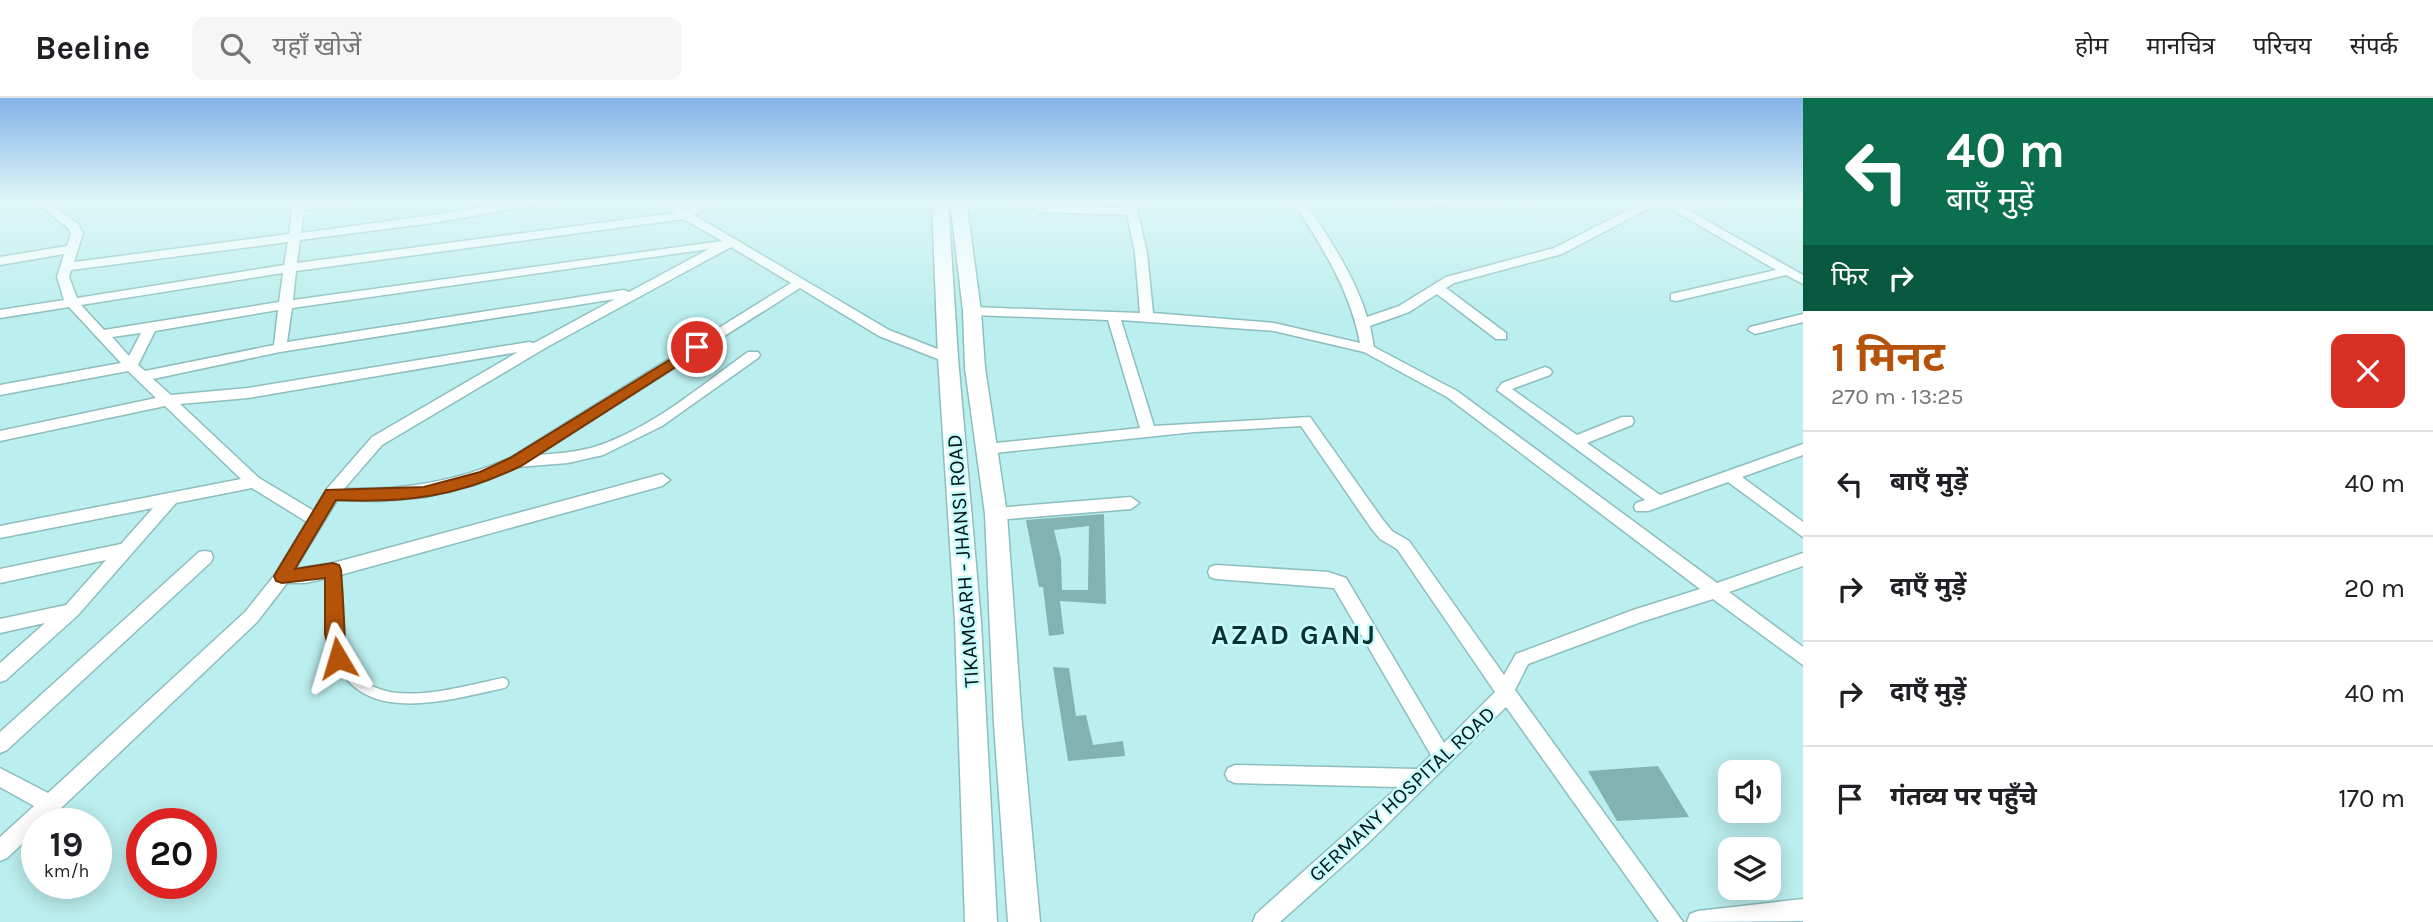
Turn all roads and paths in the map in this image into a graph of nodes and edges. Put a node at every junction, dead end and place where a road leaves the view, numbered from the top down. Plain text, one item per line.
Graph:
1 (75, 238) edge
2 (277, 238) edge
3 (295, 238) edge
4 (511, 238) edge
5 (725, 238) edge
6 (948, 238) edge
7 (956, 238) edge
8 (1138, 238) edge
9 (1323, 238) edge
10 (1581, 238) edge
11 (1728, 238) edge
12 (731, 242) junction
13 (71, 249) junction
14 (0, 261) edge
15 (65, 267) junction
16 (290, 268) junction
17 (955, 269) junction
18 (1788, 271) junction
19 (1803, 280) edge
20 (800, 282) junction
21 (1437, 288) junction
22 (638, 292) junction
23 (1676, 297) dead end
24 (72, 303) junction
25 (285, 306) junction
26 (972, 311) junction
27 (0, 314) edge
28 (1113, 315) junction
29 (1147, 317) junction
30 (1803, 318) edge
31 (1364, 323) junction
32 (150, 328) junction
33 (1755, 330) dead end
34 (104, 334) junction
35 (1501, 336) dead end
36 (542, 344) junction
37 (280, 348) junction
38 (1368, 349) junction
39 (753, 355) dead end
40 (948, 358) junction
41 (131, 366) junction
42 (1545, 372) dead end
43 (144, 376) junction
44 (0, 390) edge
45 (170, 400) junction
46 (1627, 421) dead end
47 (1149, 432) junction
48 (0, 436) edge
49 (1574, 442) junction
50 (986, 449) junction
51 (1803, 449) edge
52 (515, 462) junction
53 (1729, 475) junction
54 (662, 480) dead end
55 (254, 482) junction
56 (331, 494) junction
57 (171, 498) junction
58 (1131, 503) dead end
59 (1649, 504) joint
60 (996, 514) junction
61 (315, 519) junction
62 (0, 531) edge
63 (1803, 531) edge
64 (127, 550) junction
65 (205, 557) dead end
66 (1803, 559) edge
67 (333, 570) junction
68 (1216, 572) dead end
69 (0, 576) edge
70 (282, 576) junction
71 (1715, 590) junction
72 (72, 610) junction
73 (0, 626) edge
74 (1803, 657) edge
75 (0, 674) edge
76 (503, 683) dead end
77 (1506, 690) junction
78 (0, 744) edge
79 (1443, 757) junction
80 (1235, 774) dead end
81 (0, 778) edge
82 (1421, 778) junction
83 (50, 805) junction
84 (0, 851) edge
85 (1803, 910) edge
86 (981, 922) edge
87 (1024, 922) edge
88 (1264, 922) edge
89 (1672, 922) edge
90 (1698, 922) edge

1 - 13 street
2 - 15 street
3 - 16 street
4 - 16 street
5 - 12 street
6 - 17 street, TIKAMGARH - JHANSI ROAD
7 - 17 street
8 - 29 street
9 - 31 street
10 - 21 street
11 - 18 street
12 - 20 street
12 - 22 street
12 - 25 street
13 - 14 street
13 - 15 street
15 - 24 street
16 - 24 street
16 - 25 street
17 - 26 street
17 - 40 street, TIKAMGARH - JHANSI ROAD
18 - 19 street
18 - 23 street
20 - 40 street
20 - 52 street
21 - 31 street
21 - 35 street
22 - 36 street
22 - 37 street
24 - 27 street
24 - 34 street
25 - 32 street
25 - 37 street
26 - 28 street
26 - 50 street
28 - 29 street
28 - 47 street
29 - 38 street
30 - 33 street
31 - 38 street
32 - 34 street
32 - 41 street
34 - 41 street
36 - 45 street
36 - 56 street
37 - 43 street
38 - 71 street
39 - 52 street
40 - 86 street, TIKAMGARH - JHANSI ROAD
41 - 43 street
41 - 44 street
42 - 49 street
43 - 45 street
45 - 48 street
45 - 55 street
46 - 49 street
47 - 50 street
47 - 77 street
49 - 59 street
50 - 60 street
51 - 53 street
52 - 56 street
53 - 59 street
53 - 63 street
54 - 67 street
55 - 57 street
55 - 61 street
56 - 61 street
57 - 62 street
57 - 64 street
58 - 60 street
60 - 87 street
61 - 70 street
64 - 69 street
64 - 72 street
65 - 78 street
66 - 71 street, GERMANY HOSPITAL ROAD
67 - 70 street
67 - 76 lane
68 - 79 street
70 - 83 street
71 - 74 street
71 - 77 street, GERMANY HOSPITAL ROAD
72 - 73 street
72 - 75 street
77 - 79 street, GERMANY HOSPITAL ROAD
77 - 89 street
79 - 82 street, GERMANY HOSPITAL ROAD
80 - 82 street
81 - 83 street
82 - 88 street, GERMANY HOSPITAL ROAD
83 - 84 street
85 - 90 street

